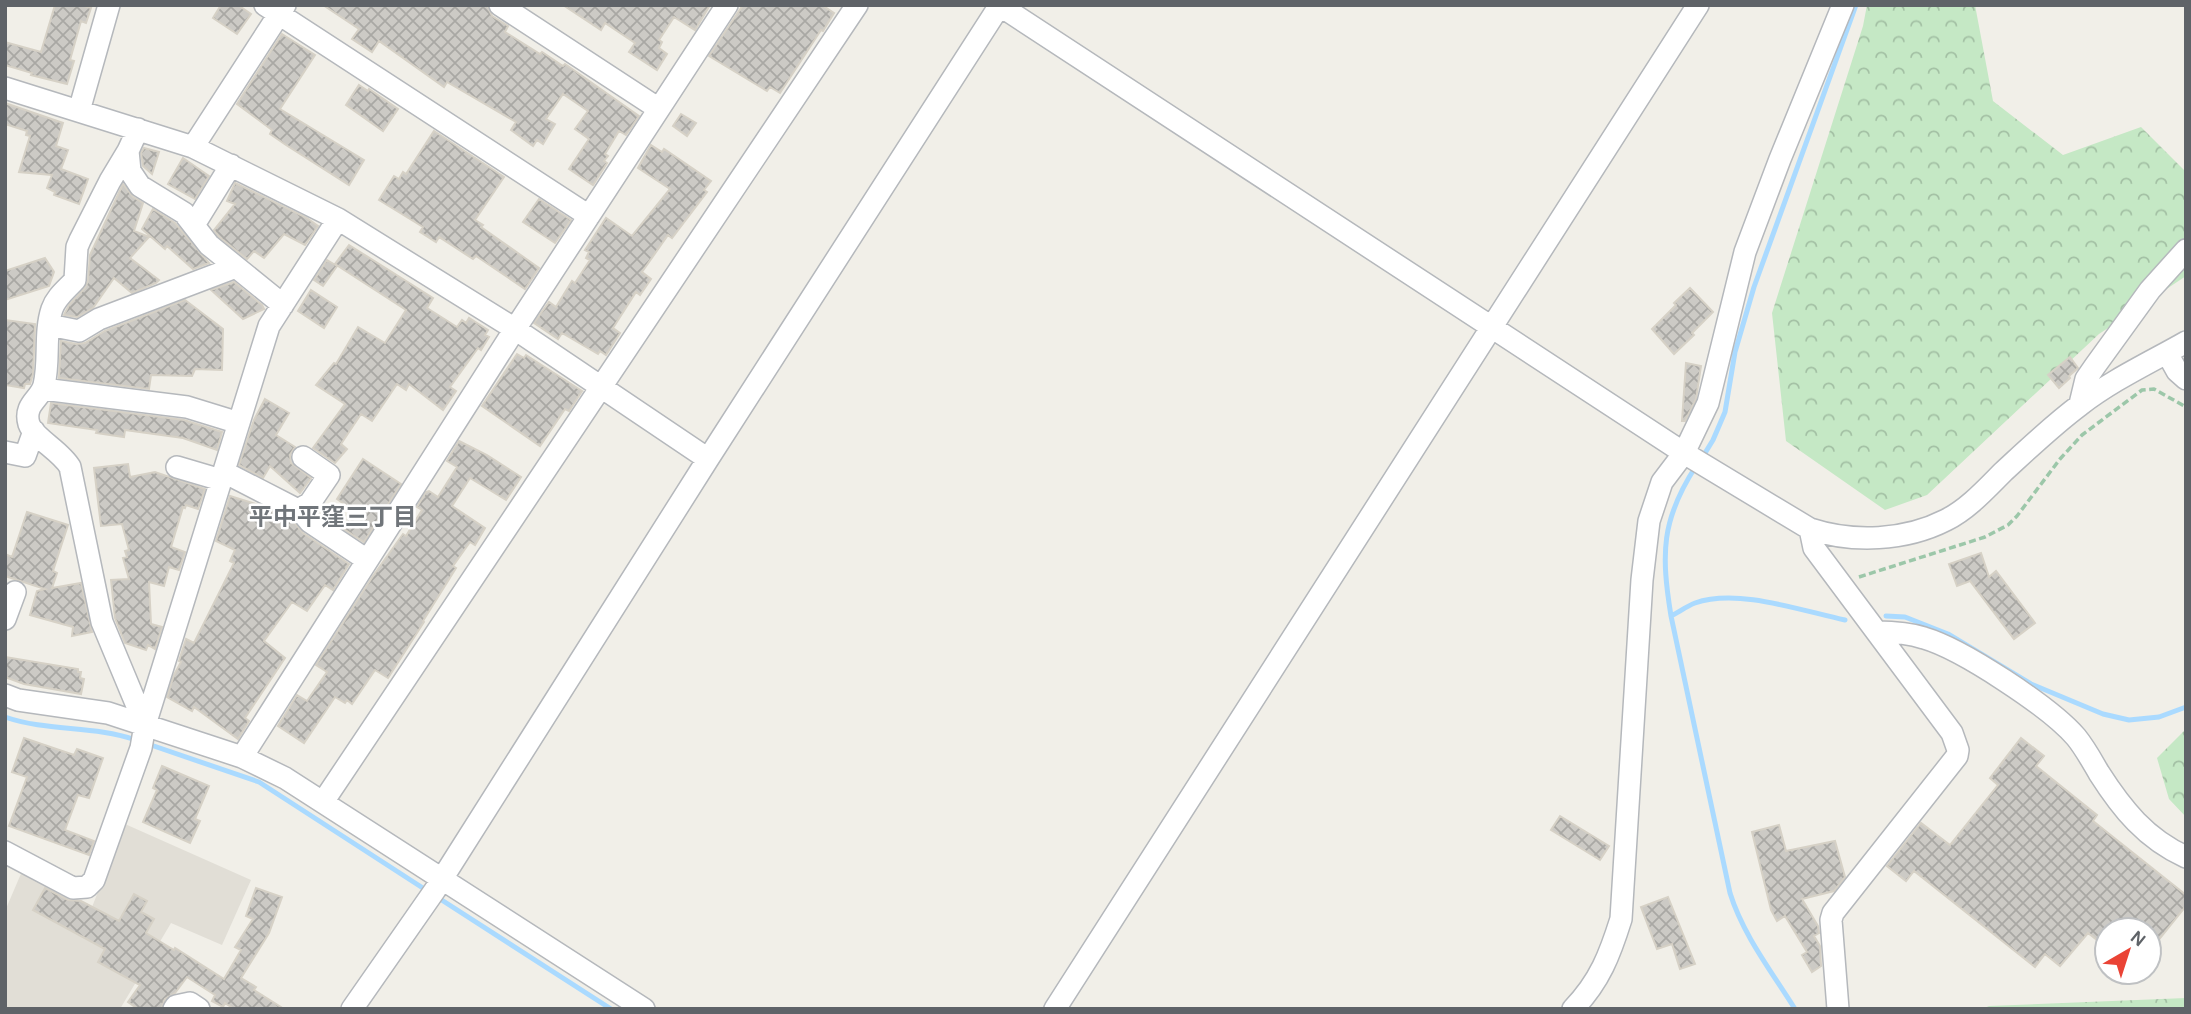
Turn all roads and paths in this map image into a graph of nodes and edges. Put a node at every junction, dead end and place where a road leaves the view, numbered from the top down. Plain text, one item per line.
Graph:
1 (109, 5) edge
2 (500, 5) edge
3 (727, 5) edge
4 (857, 5) edge
5 (1000, 5) edge
6 (1698, 5) edge
7 (1843, 5) edge
8 (277, 8) edge
9 (5, 88) edge
10 (659, 109) junction
11 (79, 110) junction
12 (138, 129) junction
13 (193, 146) junction
14 (128, 151) junction
15 (231, 165) junction
16 (589, 216) junction
17 (338, 219) junction
18 (194, 225) junction
19 (2186, 250) edge
20 (236, 267) junction
21 (282, 305) junction
22 (49, 325) junction
23 (1492, 328) junction
24 (515, 329) junction
25 (2186, 342) edge
26 (2167, 353) junction
27 (2186, 379) edge
28 (603, 386) junction
29 (43, 389) junction
30 (2080, 404) junction
31 (2186, 407) edge
32 (239, 423) junction
33 (34, 431) junction
34 (5, 452) edge
35 (303, 457) dead end
36 (708, 459) junction
37 (1694, 459) junction
38 (177, 467) dead end
39 (223, 476) junction
40 (304, 508) junction
41 (1810, 529) junction
42 (367, 561) junction
43 (1841, 584) junction
44 (15, 592) dead end
45 (5, 619) edge
46 (1877, 632) junction
47 (7, 703) edge
48 (145, 725) junction
49 (242, 757) junction
50 (323, 802) junction
51 (5, 852) edge
52 (2186, 858) edge
53 (435, 890) junction
54 (174, 1009) edge
55 (199, 1009) edge
56 (352, 1009) edge
57 (644, 1009) edge
58 (1055, 1009) edge
59 (1573, 1009) edge
60 (1838, 1009) edge

1 - 11 street
2 - 10 street
3 - 10 street
4 - 28 street
5 - 23 street
5 - 36 street
6 - 23 street
7 - 37 street
8 - 13 street
8 - 16 street
9 - 11 street
10 - 16 street
11 - 12 street
12 - 13 street
12 - 14 street
13 - 15 street
14 - 18 street
14 - 22 street
15 - 17 street
15 - 18 street
16 - 24 street
17 - 21 street
17 - 24 street
18 - 20 street
19 - 30 street
20 - 21 street
20 - 22 street
21 - 32 street
22 - 29 street
23 - 37 street
23 - 58 street
24 - 28 street
24 - 42 street
25 - 26 street
26 - 27 street
26 - 30 street
28 - 36 street
28 - 50 street
29 - 32 street
29 - 33 street
30 - 41 street
31 - 43 path
32 - 39 street
33 - 34 street
33 - 48 street
35 - 40 street
36 - 53 street
37 - 41 street
37 - 59 street
38 - 39 street
39 - 40 street
39 - 48 street
40 - 42 street
41 - 43 street
42 - 49 street
43 - 46 street
44 - 45 street
46 - 52 street
46 - 60 street
47 - 48 street
48 - 49 street
48 - 51 street
49 - 50 street
50 - 53 street
53 - 56 street
53 - 57 street
54 - 55 street

